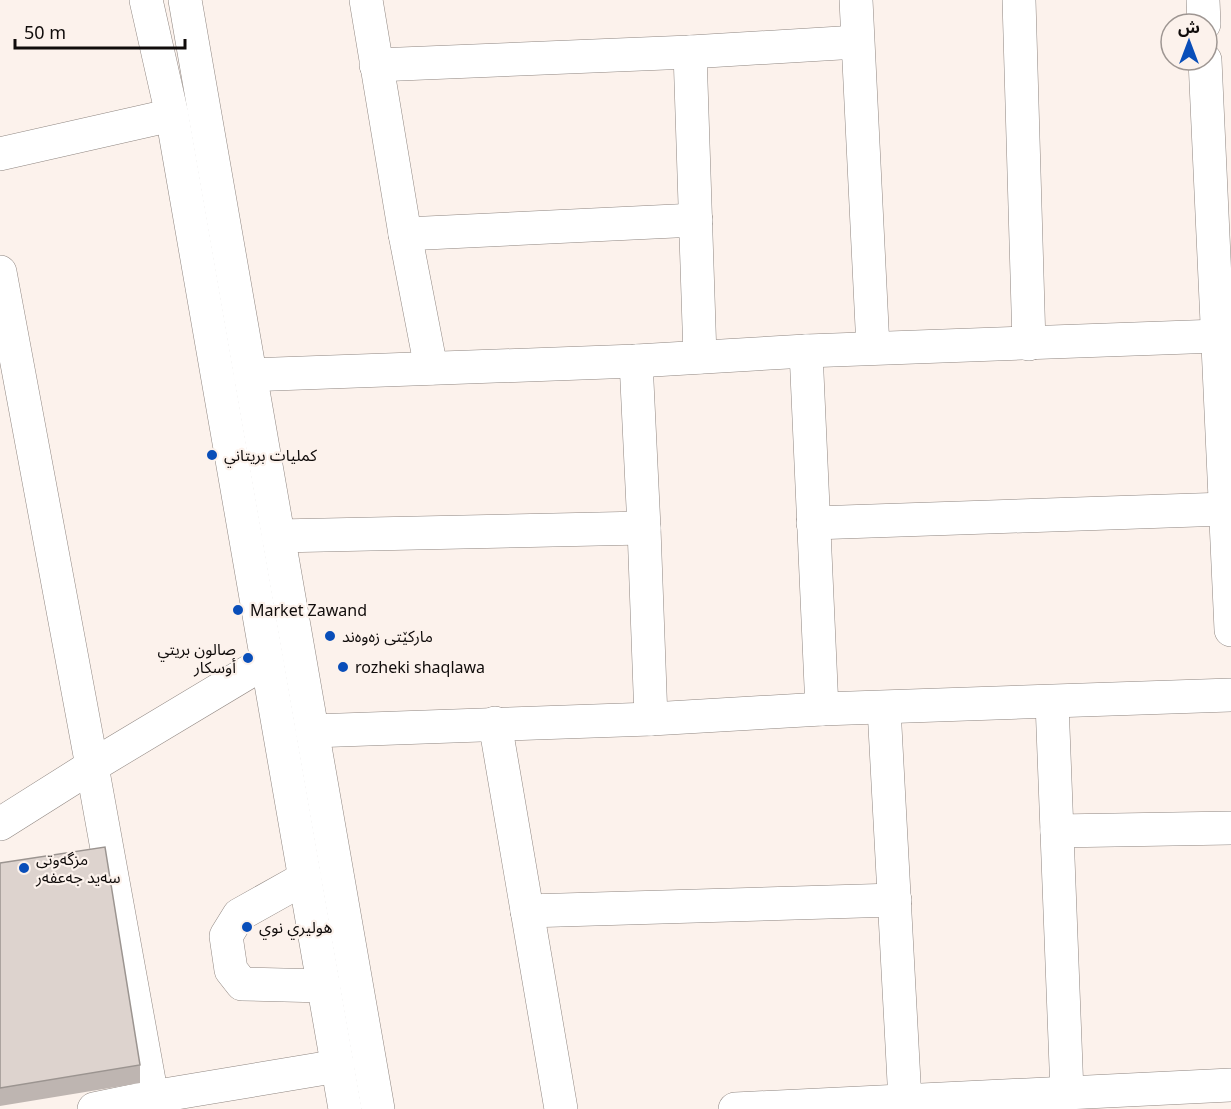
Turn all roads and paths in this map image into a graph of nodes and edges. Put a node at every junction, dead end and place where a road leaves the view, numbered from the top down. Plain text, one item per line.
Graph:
1 (146, 0) edge
2 (185, 0) edge
3 (366, 0) edge
4 (856, 0) edge
5 (1019, 0) edge
6 (857, 42) junction
7 (690, 51) junction
8 (376, 65) junction
9 (1207, 72) edge
10 (172, 115) junction
11 (0, 154) edge
12 (696, 220) junction
13 (405, 234) junction
14 (0, 272) edge
15 (1218, 336) junction
16 (1029, 344) junction
17 (873, 348) junction
18 (806, 351) junction
19 (700, 357) junction
20 (636, 361) junction
21 (431, 368) junction
22 (250, 375) junction
23 (1226, 405) edge
24 (1226, 509) junction
25 (813, 523) junction
26 (644, 528) junction
27 (278, 536) junction
28 (1229, 567) edge
29 (1231, 630) edge
30 (267, 661) junction
31 (1231, 695) edge
32 (1052, 702) junction
33 (884, 708) junction
34 (822, 709) junction
35 (651, 719) junction
36 (495, 723) junction
37 (312, 730) junction
38 (92, 766) junction
39 (0, 824) edge
40 (1231, 828) edge
41 (1057, 831) junction
42 (305, 878) junction
43 (895, 900) junction
44 (527, 911) junction
45 (324, 986) junction
46 (338, 1066) junction
47 (1231, 1085) edge
48 (1067, 1093) junction
49 (152, 1097) junction
50 (905, 1101) junction
51 (94, 1109) edge
52 (345, 1109) edge
53 (378, 1109) edge
54 (561, 1109) edge
55 (735, 1109) edge
56 (745, 1109) edge

1 - 10 street
2 - 22 street
3 - 8 street
4 - 6 street
5 - 16 street
6 - 7 street
6 - 17 street
7 - 8 street
7 - 12 street
8 - 13 street
9 - 15 street
10 - 11 street
10 - 30 street
12 - 13 street
12 - 19 street
13 - 21 street
14 - 38 street
15 - 16 street
15 - 23 street
16 - 17 street
17 - 18 street
18 - 19 street
18 - 25 street
19 - 20 street
20 - 21 street
20 - 26 street
21 - 22 street
22 - 27 street
23 - 24 street
24 - 25 street
24 - 28 street
25 - 34 street
26 - 27 street
26 - 35 street
27 - 37 street
28 - 29 street
30 - 38 street
30 - 42 street
31 - 32 street
32 - 33 street
32 - 41 street
33 - 34 street
33 - 43 street
34 - 35 street
35 - 36 street
36 - 37 street
36 - 44 street
37 - 53 street
38 - 39 street
38 - 49 street
40 - 41 street
41 - 48 street
42 - 45 street
42 - 45 street
43 - 44 street
43 - 50 street
44 - 54 street
45 - 46 street
46 - 49 street
46 - 52 street
47 - 48 street
48 - 50 street
49 - 51 street
50 - 56 street
55 - 56 street

